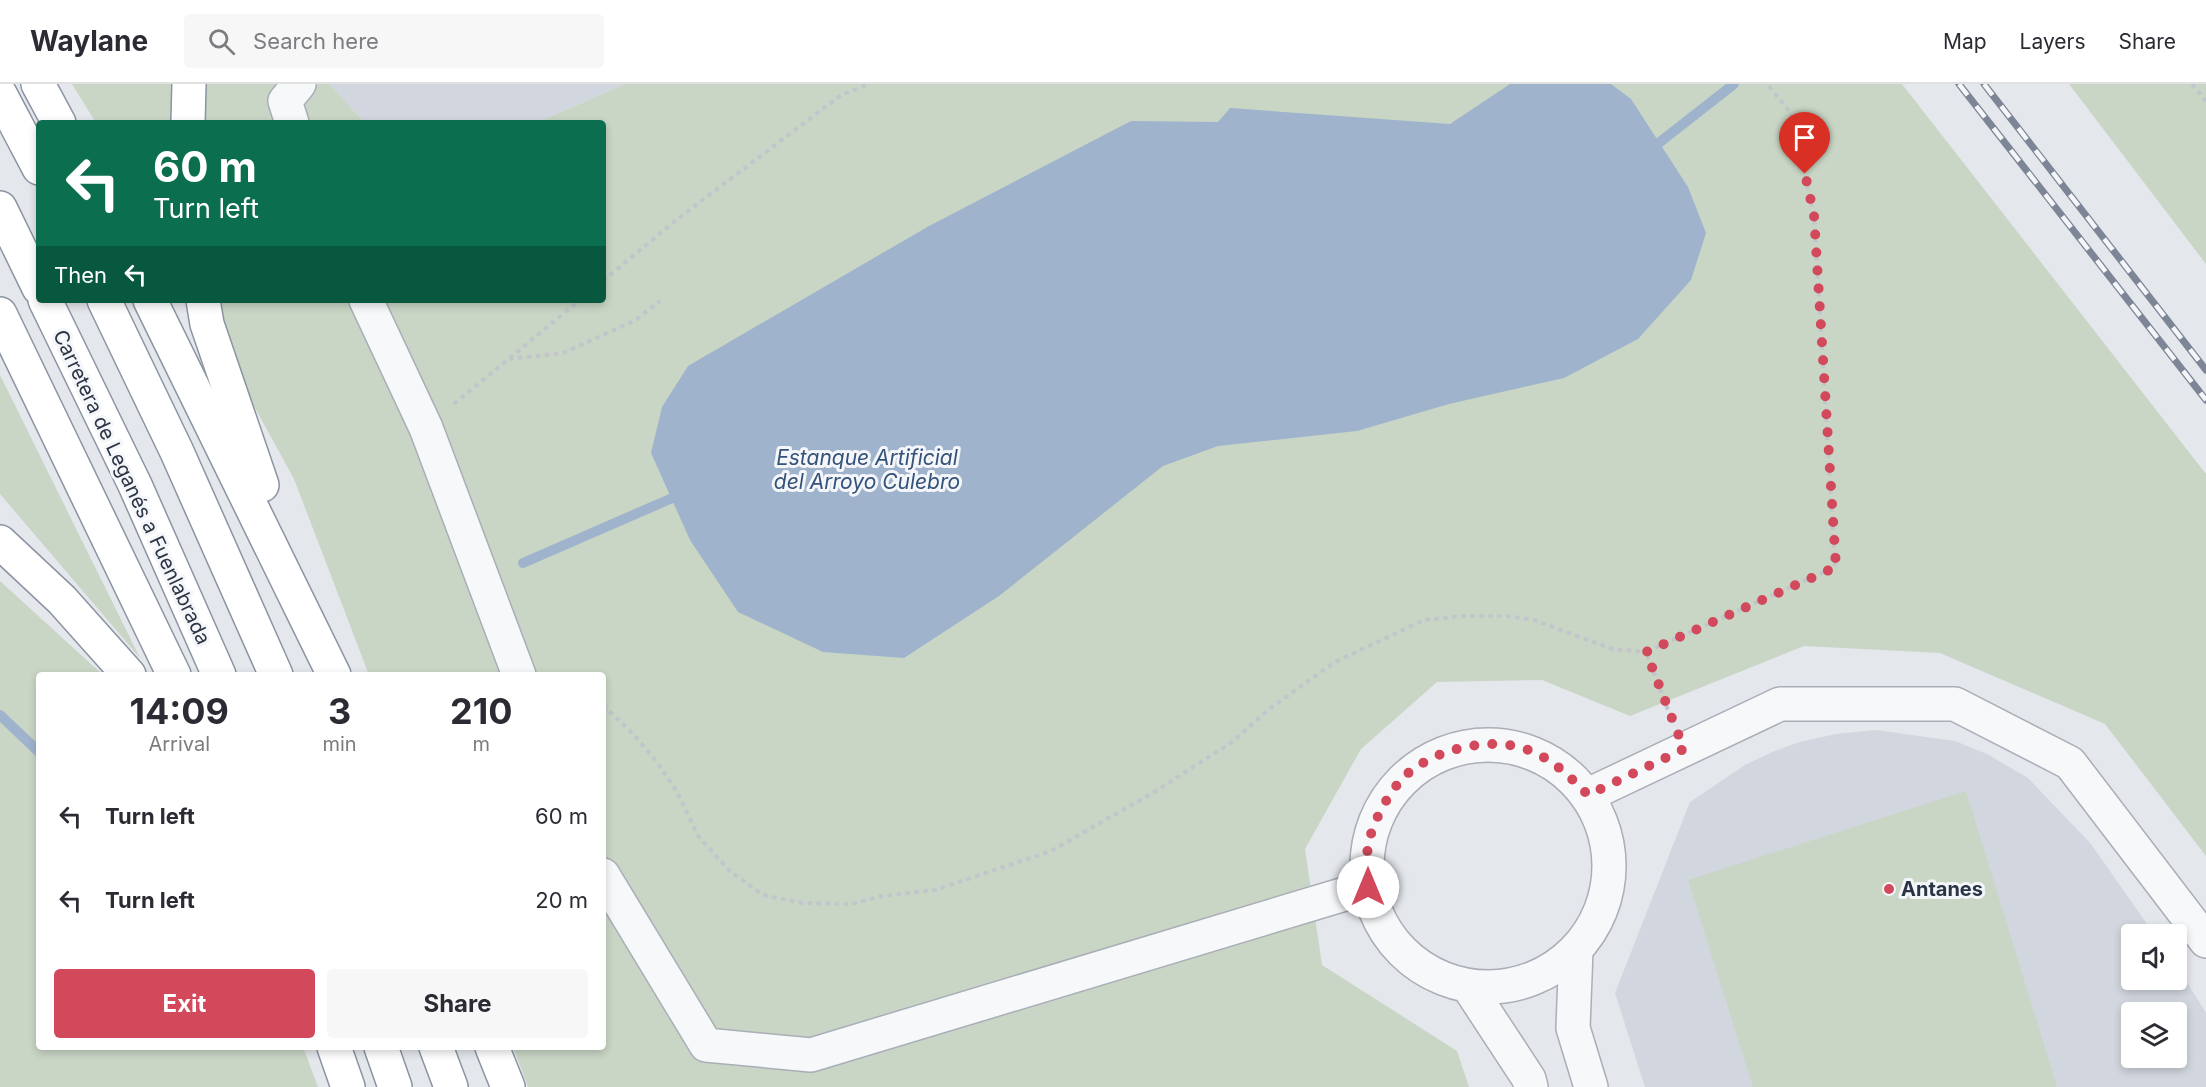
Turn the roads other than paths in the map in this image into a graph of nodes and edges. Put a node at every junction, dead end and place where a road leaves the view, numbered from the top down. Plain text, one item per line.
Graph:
1 (38, 84) edge
2 (189, 84) edge
3 (299, 84) edge
4 (0, 94) edge
5 (57, 120) edge
6 (188, 120) edge
7 (291, 120) edge
8 (36, 162) edge
9 (0, 208) edge
10 (36, 282) edge
11 (46, 303) edge
12 (105, 303) edge
13 (151, 303) edge
14 (204, 303) edge
15 (367, 303) edge
16 (0, 314) edge
17 (0, 542) edge
18 (320, 645) junction
19 (126, 672) edge
20 (173, 672) edge
21 (218, 672) edge
22 (275, 672) edge
23 (333, 672) edge
24 (518, 672) edge
25 (1588, 795) junction
26 (606, 880) edge
27 (1368, 887) junction
28 (2206, 940) edge
29 (1576, 950) junction
30 (1468, 986) junction
31 (335, 1050) edge
32 (382, 1050) edge
33 (437, 1050) edge
34 (493, 1050) edge
35 (348, 1087) edge
36 (395, 1087) edge
37 (451, 1087) edge
38 (508, 1087) edge
39 (1531, 1087) edge
40 (1591, 1087) edge

1 - 5 highway
2 - 6 highway
3 - 7 street
4 - 8 highway
9 - 10 highway
11 - 21 highway, Carretera de Leganés a Fuenlabrada
12 - 22 highway
13 - 18 highway
14 - 18 highway
15 - 24 street
16 - 20 highway
17 - 19 highway
18 - 23 highway
25 - 27 street
25 - 28 street
25 - 29 street
26 - 27 street
27 - 30 street
29 - 30 street
29 - 40 street
30 - 39 street
31 - 35 highway
32 - 36 highway
33 - 37 highway
34 - 38 highway

